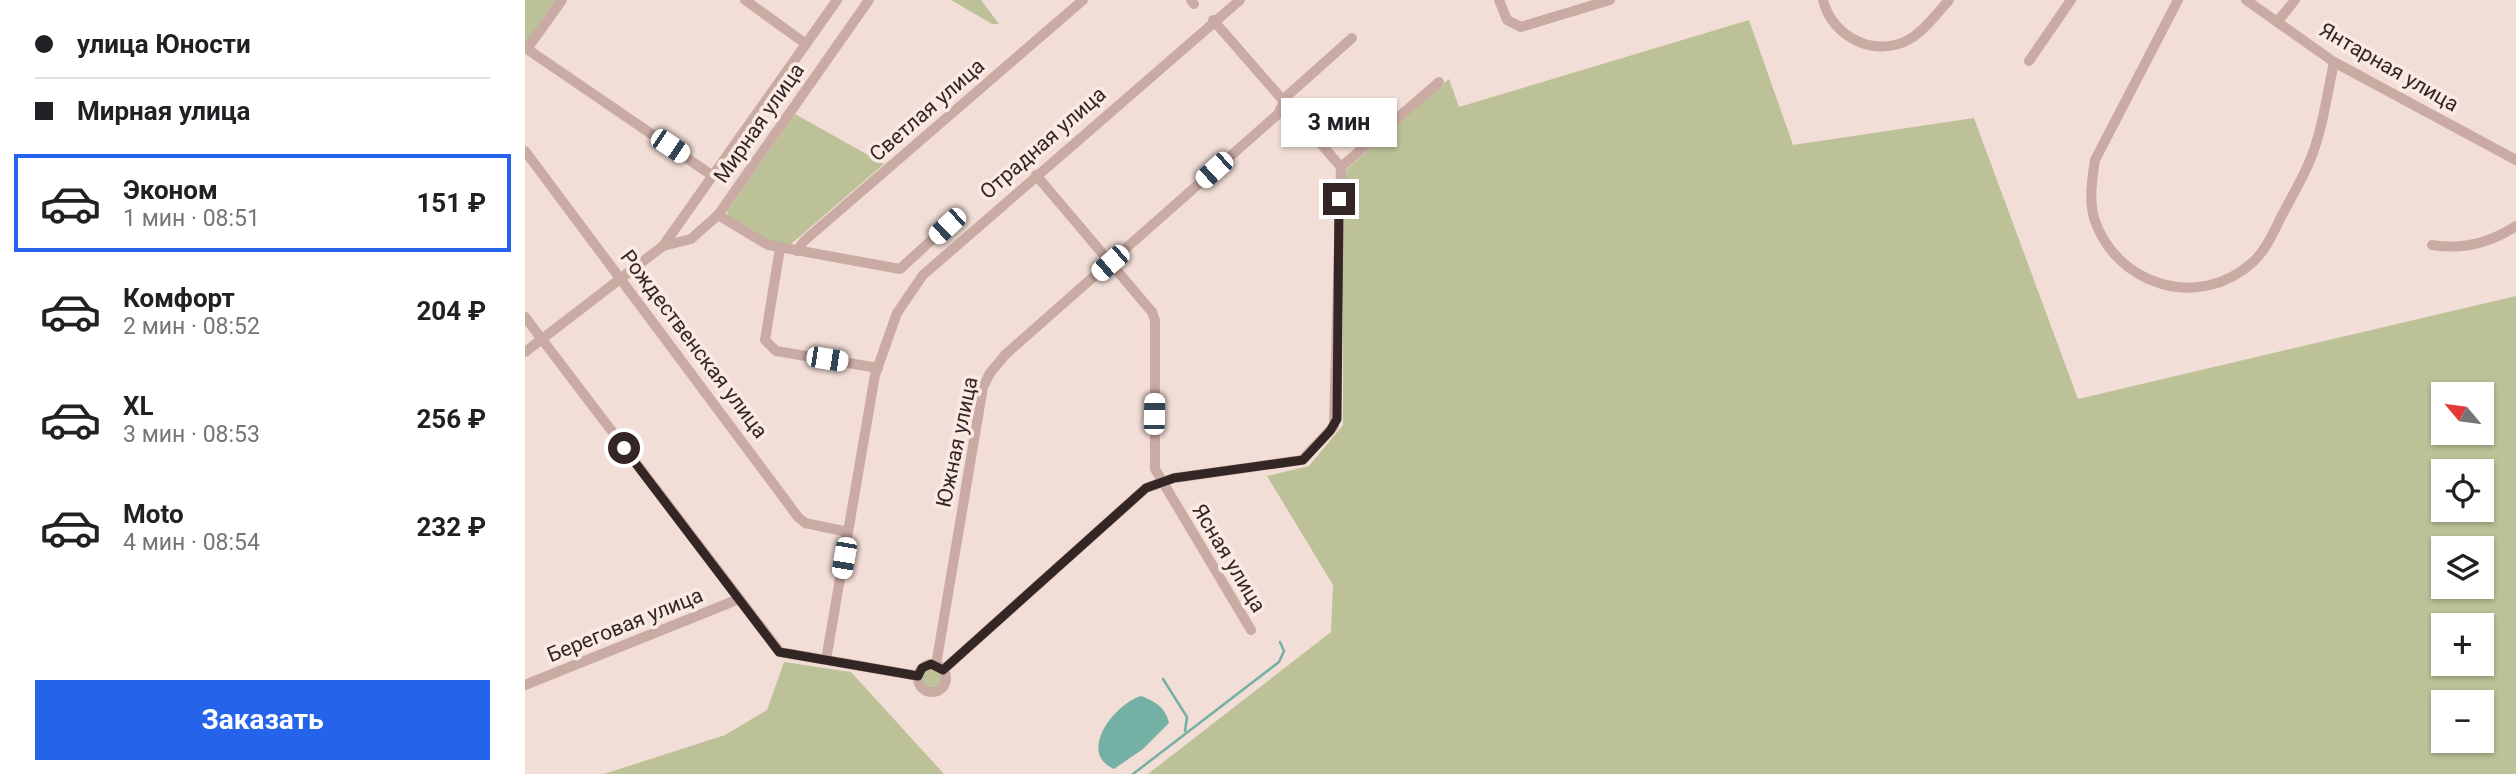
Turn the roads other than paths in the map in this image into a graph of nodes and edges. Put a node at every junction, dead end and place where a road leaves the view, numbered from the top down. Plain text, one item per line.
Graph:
1 (562, 0) edge
2 (745, 0) edge
3 (837, 0) edge
4 (869, 0) edge
5 (1083, 0) edge
6 (1499, 0) edge
7 (1610, 0) edge
8 (1823, 0) edge
9 (1949, 0) edge
10 (2071, 0) edge
11 (2178, 0) edge
12 (2246, 0) edge
13 (2295, 0) edge
14 (1232, 2) edge
15 (1213, 20) junction
16 (2277, 22) junction
17 (1352, 38) dead end
18 (806, 44) junction
19 (526, 50) edge
20 (2029, 61) dead end
21 (2334, 62) junction
22 (1439, 82) dead end
23 (1285, 103) junction
24 (525, 151) edge
25 (2516, 160) edge
26 (1341, 167) junction
27 (1036, 175) junction
28 (713, 176) junction
29 (718, 215) junction
30 (947, 226) dead end
31 (2516, 226) edge
32 (2431, 245) dead end
33 (663, 246) junction
34 (779, 248) junction
35 (797, 251) junction
36 (1110, 263) junction
37 (622, 278) junction
38 (525, 317) edge
39 (542, 340) junction
40 (525, 352) edge
41 (878, 368) junction
42 (1160, 481) junction
43 (848, 532) junction
44 (739, 599) junction
45 (1251, 630) dead end
46 (826, 660) junction
47 (940, 667) junction
48 (918, 676) junction
49 (525, 685) edge

1 - 19 street
2 - 18 street
3 - 18 street, Мирная улица
4 - 29 street, Мирная улица
5 - 35 street, Светлая улица
6 - 7 street
8 - 9 street
10 - 20 street
11 - 21 street
12 - 16 street, Янтарная улица
13 - 16 street
14 - 15 street, Отрадная улица
15 - 23 street
15 - 27 street, Отрадная улица
16 - 21 street, Янтарная улица
17 - 23 street, Южная улица
18 - 28 street, Мирная улица
19 - 28 street
21 - 25 street, Янтарная улица
22 - 26 street
23 - 26 street
23 - 36 street, Южная улица
24 - 37 street, Рождественская улица
26 - 42 street
27 - 36 street, Ясная улица
27 - 41 street, Отрадная улица
28 - 33 street, Мирная улица
29 - 33 street, Мирная улица
29 - 34 street
30 - 35 street
31 - 32 street
33 - 37 street, Мирная улица
34 - 35 street
34 - 41 street
36 - 42 street, Ясная улица
36 - 47 street, Южная улица
37 - 39 street, Мирная улица
37 - 43 street, Рождественская улица
38 - 39 street
39 - 40 street, Мирная улица
39 - 44 street
41 - 43 street, Отрадная улица
42 - 45 street, Ясная улица
42 - 47 street
43 - 46 street, Отрадная улица
44 - 46 street
44 - 49 street, Береговая улица
46 - 48 street
47 - 48 street
47 - 48 street

